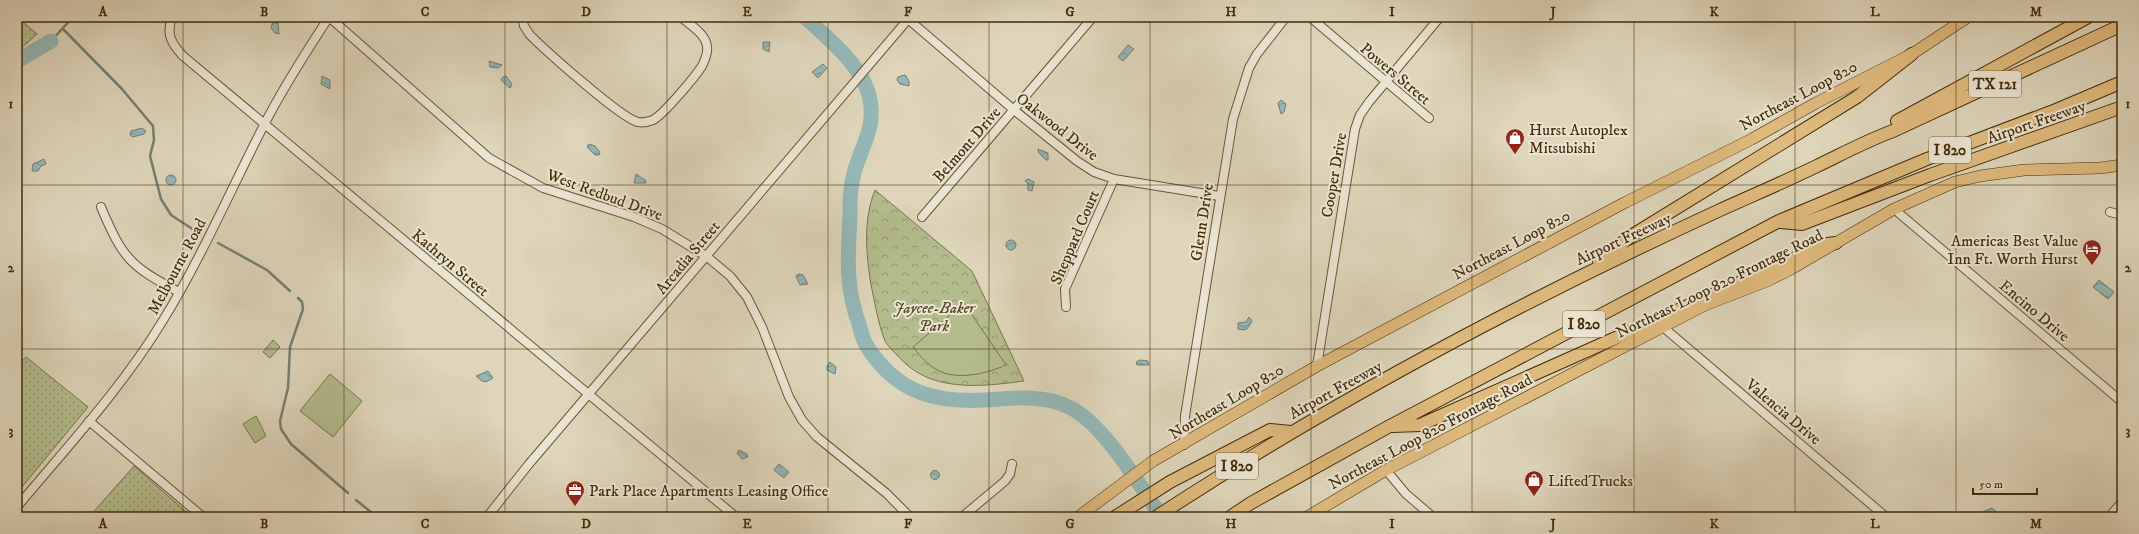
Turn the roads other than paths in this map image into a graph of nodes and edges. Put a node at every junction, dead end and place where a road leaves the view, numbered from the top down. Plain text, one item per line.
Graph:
1 (172, 17) edge
2 (329, 17) edge
3 (522, 17) edge
4 (681, 17) edge
5 (1093, 17) edge
6 (1286, 17) edge
7 (1310, 17) edge
8 (1440, 17) edge
9 (1968, 17) edge
10 (2088, 17) edge
11 (909, 18) edge
12 (2122, 25) edge
13 (1912, 54) junction
14 (1385, 82) junction
15 (2122, 82) edge
16 (2122, 107) edge
17 (1014, 110) junction
18 (1429, 118) dead end
19 (264, 124) junction
20 (1867, 140) junction
21 (2122, 165) edge
22 (1114, 179) junction
23 (1219, 196) junction
24 (101, 207) dead end
25 (1894, 209) junction
26 (2110, 212) dead end
27 (2122, 216) edge
28 (922, 217) dead end
29 (1779, 221) junction
30 (1836, 243) junction
31 (706, 256) junction
32 (1582, 274) junction
33 (179, 292) junction
34 (1066, 307) dead end
35 (1663, 327) junction
36 (1316, 366) junction
37 (588, 394) junction
38 (2122, 402) edge
39 (89, 421) junction
40 (1388, 427) junction
41 (1291, 432) junction
42 (1184, 445) junction
43 (1012, 464) dead end
44 (1386, 470) junction
45 (2122, 502) edge
46 (17, 507) edge
47 (1118, 515) edge
48 (203, 517) edge
49 (487, 517) edge
50 (736, 517) edge
51 (910, 517) edge
52 (962, 517) edge
53 (1078, 517) edge
54 (1156, 517) edge
55 (1230, 517) edge
56 (1307, 517) edge
57 (1433, 517) edge
58 (1886, 517) edge
59 (2109, 517) edge

1 - 19 street, Kathryn Street
2 - 19 street, Melbourne Road
2 - 31 street, West Redbud Drive
3 - 4 street
5 - 17 street, Belmont Drive
6 - 23 street, Glenn Drive
7 - 14 street, Powers Street
8 - 14 street, Cooper Drive
9 - 13 main road, Northeast Loop 820
10 - 20 highway, I 820
11 - 17 street, Oakwood Drive
11 - 31 street, Arcadia Street
12 - 20 highway, Airport Freeway / TX 121
13 - 32 highway
13 - 36 main road, Northeast Loop 820
14 - 18 street, Powers Street
14 - 36 street, Cooper Drive
15 - 29 highway, I 820
16 - 29 highway, Airport Freeway
17 - 22 street, Oakwood Drive
17 - 28 street, Belmont Drive
19 - 33 street, Melbourne Road
19 - 37 street, Kathryn Street
20 - 32 highway, Airport Freeway / I 820
21 - 25 main road, Northeast Loop 820 Frontage Road
22 - 23 street, Oakwood Drive
22 - 34 street, Sheppard Court
23 - 42 street, Glenn Drive
24 - 33 street
25 - 30 main road, Northeast Loop 820 Frontage Road
25 - 38 street, Encino Drive
26 - 27 street
29 - 40 highway, I 820
30 - 35 main road, Northeast Loop 820 Frontage Road
30 - 40 highway
31 - 37 street, Arcadia Street
31 - 51 street, West Redbud Drive
32 - 41 highway, Airport Freeway / I 820
33 - 39 street, Melbourne Road
35 - 44 main road, Northeast Loop 820 Frontage Road
35 - 58 street, Valencia Drive
36 - 42 main road, Northeast Loop 820
37 - 49 street, Arcadia Street
37 - 50 street, Kathryn Street
39 - 46 street, Melbourne Road
39 - 48 street
40 - 55 highway, I 820
41 - 47 highway
41 - 54 highway, Airport Freeway / I 820
42 - 53 main road, Northeast Loop 820
43 - 52 street
44 - 56 main road, Northeast Loop 820 Frontage Road
44 - 57 street
45 - 59 street

